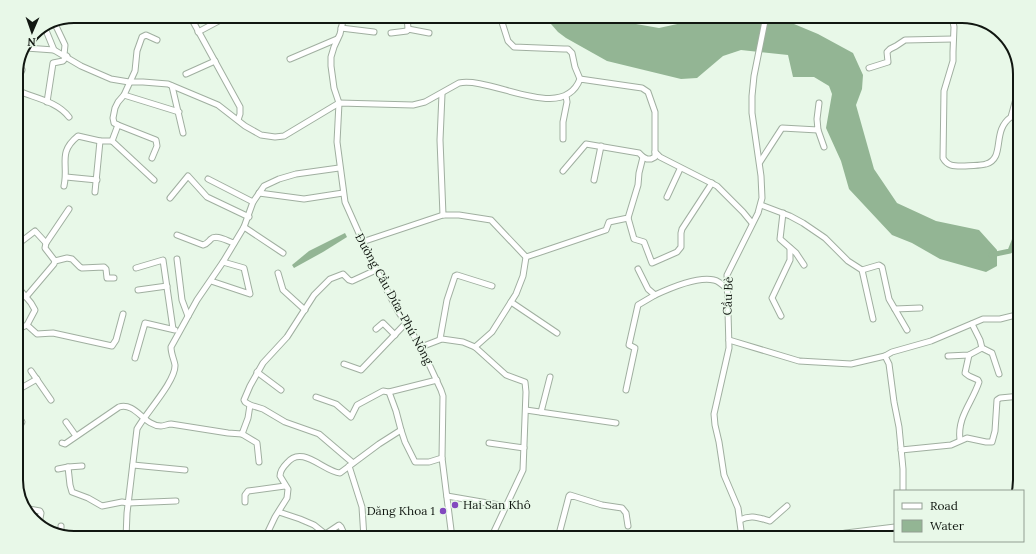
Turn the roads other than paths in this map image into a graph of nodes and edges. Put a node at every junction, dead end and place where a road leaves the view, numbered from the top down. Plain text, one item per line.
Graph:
1 (194, 23) edge
2 (215, 23) edge
3 (342, 23) edge
4 (408, 23) edge
5 (502, 23) edge
6 (765, 23) edge
7 (954, 23) edge
8 (56, 26) edge
9 (341, 28) junction
10 (408, 29) junction
11 (198, 32) junction
12 (374, 32) dead end
13 (391, 33) dead end
14 (429, 33) dead end
15 (337, 39) junction
16 (953, 39) junction
17 (157, 40) dead end
18 (52, 45) edge
19 (54, 50) joint
20 (66, 56) junction
21 (290, 59) dead end
22 (215, 61) junction
23 (869, 68) dead end
24 (186, 74) dead end
25 (580, 79) junction
26 (129, 82) junction
27 (172, 86) junction
28 (23, 93) edge
29 (442, 94) junction
30 (124, 95) junction
31 (566, 96) junction
32 (46, 102) junction
33 (339, 103) junction
34 (819, 103) dead end
35 (1013, 110) edge
36 (179, 112) junction
37 (69, 117) dead end
38 (238, 120) junction
39 (118, 125) junction
40 (818, 130) junction
41 (183, 133) dead end
42 (563, 139) dead end
43 (100, 141) junction
44 (112, 141) junction
45 (601, 146) junction
46 (824, 147) dead end
47 (655, 152) junction
48 (643, 157) junction
49 (152, 158) dead end
50 (760, 162) junction
51 (339, 168) junction
52 (680, 169) junction
53 (563, 171) dead end
54 (66, 177) junction
55 (208, 179) dead end
56 (97, 180) junction
57 (154, 180) dead end
58 (594, 180) dead end
59 (712, 183) junction
60 (64, 186) dead end
61 (96, 192) dead end
62 (259, 193) junction
63 (343, 193) junction
64 (667, 197) dead end
65 (170, 198) dead end
66 (253, 202) junction
67 (761, 205) junction
68 (69, 209) dead end
69 (783, 213) junction
70 (443, 215) junction
71 (249, 217) junction
72 (628, 218) junction
73 (752, 223) junction
74 (244, 227) junction
75 (177, 235) dead end
76 (23, 240) edge
77 (362, 242) junction
78 (234, 243) junction
79 (46, 244) junction
80 (790, 248) junction
81 (283, 253) dead end
82 (526, 257) junction
83 (177, 259) dead end
84 (55, 261) junction
85 (223, 262) junction
86 (804, 265) dead end
87 (136, 268) dead end
88 (638, 269) dead end
89 (376, 270) junction
90 (862, 270) junction
91 (278, 273) dead end
92 (114, 278) dead end
93 (211, 281) junction
94 (167, 286) junction
95 (492, 286) dead end
96 (727, 289) junction
97 (138, 290) dead end
98 (23, 293) edge
99 (656, 295) junction
100 (26, 297) junction
101 (511, 302) junction
102 (920, 308) dead end
103 (305, 310) junction
104 (895, 310) junction
105 (124, 314) dead end
106 (188, 316) junction
107 (781, 316) dead end
108 (1013, 316) edge
109 (873, 319) dead end
110 (406, 324) junction
111 (972, 324) junction
112 (27, 325) junction
113 (23, 327) edge
114 (376, 329) dead end
115 (173, 330) junction
116 (907, 330) dead end
117 (180, 331) junction
118 (557, 334) dead end
119 (395, 335) junction
120 (440, 339) junction
121 (729, 340) junction
122 (475, 346) junction
123 (421, 347) junction
124 (982, 348) junction
125 (968, 355) junction
126 (885, 356) junction
127 (948, 356) dead end
128 (135, 358) dead end
129 (344, 364) dead end
130 (31, 371) dead end
131 (257, 372) junction
132 (999, 374) dead end
133 (550, 377) dead end
134 (37, 379) junction
135 (437, 380) junction
136 (23, 387) edge
137 (282, 390) dead end
138 (626, 390) dead end
139 (389, 392) junction
140 (316, 397) dead end
141 (1013, 397) edge
142 (52, 400) dead end
143 (250, 405) junction
144 (526, 410) junction
145 (541, 412) junction
146 (144, 418) junction
147 (66, 422) dead end
148 (616, 423) dead end
149 (400, 430) junction
150 (242, 434) junction
151 (76, 436) junction
152 (960, 440) junction
153 (62, 443) dead end
154 (489, 443) dead end
155 (524, 448) junction
156 (901, 450) junction
157 (442, 458) junction
158 (259, 462) dead end
159 (133, 465) junction
160 (351, 465) junction
161 (82, 466) dead end
162 (68, 467) junction
163 (58, 469) dead end
164 (185, 470) dead end
165 (285, 486) junction
166 (903, 490) edge
167 (448, 496) junction
168 (176, 501) dead end
169 (245, 502) dead end
170 (128, 503) junction
171 (505, 506) junction
172 (787, 506) dead end
173 (33, 509) edge
174 (279, 512) junction
175 (41, 518) edge
176 (740, 520) junction
177 (628, 526) dead end
178 (894, 527) edge
179 (126, 531) edge
180 (269, 531) edge
181 (322, 531) edge
182 (330, 531) edge
183 (343, 531) edge
184 (364, 531) edge
185 (451, 531) edge
186 (494, 531) edge
187 (560, 531) edge
188 (741, 531) edge
189 (862, 531) edge

1 - 11 street
2 - 11 street
3 - 9 street, Đường Cầu Dứa-Phú Nông
4 - 10 street
5 - 25 street
6 - 50 street, Cầu Bè
7 - 16 street
8 - 20 street
9 - 12 street
9 - 15 street, Đường Cầu Dứa-Phú Nông
10 - 13 street
10 - 14 street
11 - 22 street
15 - 21 street
15 - 33 street, Đường Cầu Dứa-Phú Nông
16 - 23 street
16 - 35 street
17 - 26 street
18 - 19 street
19 - 20 street
20 - 26 street
20 - 32 street
22 - 24 street
22 - 38 street
25 - 31 street
25 - 47 street
26 - 27 street
26 - 30 street
27 - 36 street
27 - 38 street
28 - 32 street
29 - 31 street
29 - 33 street
29 - 70 street
30 - 36 street
30 - 39 street
31 - 42 street
32 - 37 street
33 - 38 street
33 - 51 street, Đường Cầu Dứa-Phú Nông
34 - 40 street
36 - 41 street
39 - 44 street
39 - 49 street
40 - 46 street
40 - 50 street
43 - 44 street
43 - 54 street
43 - 56 street
44 - 57 street
45 - 48 street
45 - 53 street
45 - 58 street
47 - 48 street
47 - 52 street
48 - 72 street
50 - 67 street, Cầu Bè
51 - 62 street
51 - 63 street, Đường Cầu Dứa-Phú Nông
52 - 59 street
52 - 64 street
54 - 56 street
54 - 60 street
55 - 66 street
56 - 61 street
59 - 72 street
59 - 73 street
62 - 63 street
62 - 66 street
63 - 77 street, Đường Cầu Dứa-Phú Nông
65 - 71 street
66 - 71 street
67 - 69 street
67 - 73 street, Cầu Bè
68 - 79 street
69 - 80 street
69 - 90 street
70 - 77 street
70 - 82 street
71 - 74 street
72 - 82 street
73 - 96 street, Cầu Bè
74 - 78 street
74 - 81 street
75 - 78 street
76 - 79 street
77 - 89 street, Đường Cầu Dứa-Phú Nông
78 - 85 street
79 - 84 street
80 - 86 street
80 - 107 street
82 - 101 street
83 - 106 street
84 - 92 street
84 - 100 street
85 - 93 street
85 - 93 street
87 - 94 street
88 - 99 street
89 - 103 street
89 - 110 street, Đường Cầu Dứa-Phú Nông
90 - 104 street
90 - 109 street
91 - 103 street
93 - 106 street
94 - 97 street
94 - 115 street
95 - 120 street
96 - 99 street
96 - 121 street, Cầu Bè
98 - 100 street
99 - 138 street
100 - 112 street
101 - 118 street
101 - 122 street
102 - 104 street
103 - 131 street
104 - 116 street
105 - 112 street
106 - 117 street
108 - 111 street
110 - 119 street
110 - 123 street, Đường Cầu Dứa-Phú Nông
111 - 124 street
111 - 126 street
112 - 113 street
114 - 119 street
115 - 117 street
115 - 128 street
117 - 146 street
119 - 129 street
120 - 122 street
120 - 123 street
121 - 126 street
121 - 176 street, Cầu Bè
122 - 144 street
123 - 135 street, Đường Cầu Dứa-Phú Nông
124 - 125 street
124 - 132 street
125 - 127 street
125 - 152 street
126 - 156 street
130 - 134 street
131 - 137 street
131 - 143 street
133 - 145 street
134 - 136 street
134 - 142 street
135 - 139 street
135 - 157 street, Đường Cầu Dứa-Phú Nông
139 - 140 street
139 - 149 street
141 - 152 street
143 - 150 street
143 - 160 street
144 - 145 street
144 - 155 street
145 - 148 street
146 - 150 street
146 - 151 street
146 - 159 street
147 - 151 street
149 - 157 street
149 - 160 street
150 - 158 street
151 - 153 street
152 - 156 street
154 - 155 street
155 - 171 street
156 - 166 street
157 - 167 street, Đường Cầu Dứa-Phú Nông
159 - 164 street
159 - 170 street
160 - 165 street
160 - 184 street
161 - 162 street
162 - 163 street
162 - 170 street
165 - 169 street
165 - 174 street
167 - 171 street
167 - 185 street, Đường Cầu Dứa-Phú Nông
168 - 170 street
170 - 179 street
171 - 186 street
172 - 176 street
173 - 175 street
174 - 180 street
174 - 181 street
176 - 188 street, Cầu Bè
177 - 187 street
178 - 189 street
182 - 183 street

